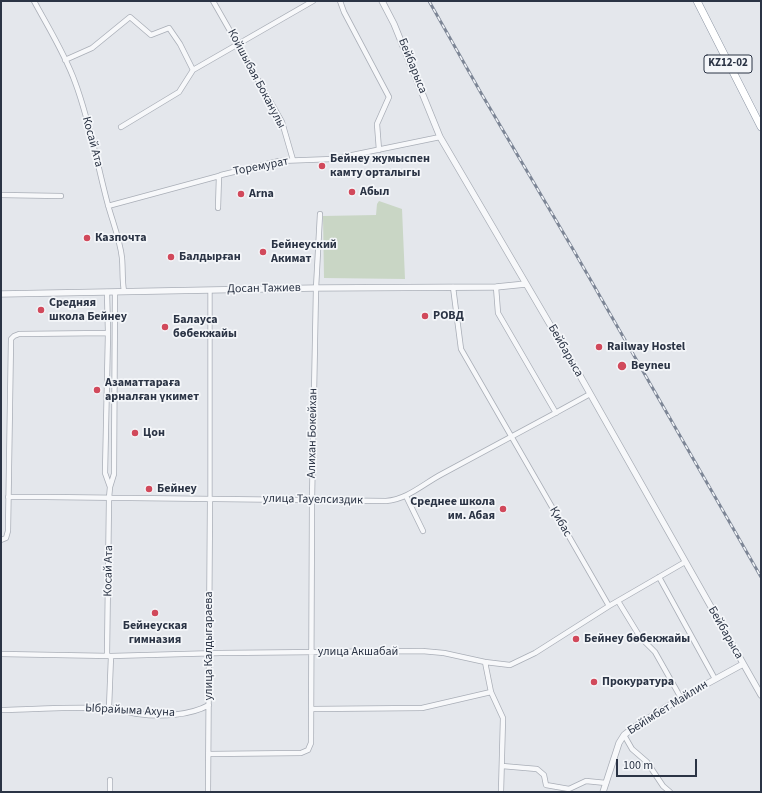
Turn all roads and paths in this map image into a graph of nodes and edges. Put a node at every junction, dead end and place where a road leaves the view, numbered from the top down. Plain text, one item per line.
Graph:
1 (34, 1) edge
2 (213, 1) edge
3 (313, 1) edge
4 (340, 1) edge
5 (382, 1) edge
6 (697, 1) edge
7 (238, 45) junction
8 (65, 60) junction
9 (192, 70) junction
10 (121, 127) dead end
11 (761, 127) edge
12 (440, 138) junction
13 (379, 150) junction
14 (293, 160) junction
15 (219, 176) junction
16 (1, 195) edge
17 (61, 196) dead end
18 (108, 206) junction
19 (218, 208) dead end
20 (320, 214) dead end
21 (526, 284) junction
22 (453, 287) junction
23 (496, 287) junction
24 (316, 288) junction
25 (210, 290) junction
26 (124, 291) junction
27 (107, 292) junction
28 (115, 292) junction
29 (1, 294) edge
30 (108, 333) junction
31 (590, 394) junction
32 (106, 410) junction
33 (114, 410) junction
34 (556, 413) junction
35 (512, 438) junction
36 (110, 487) junction
37 (406, 496) junction
38 (8, 497) junction
39 (109, 498) junction
40 (210, 500) junction
41 (312, 500) junction
42 (423, 532) dead end
43 (1, 540) edge
44 (685, 562) junction
45 (659, 577) junction
46 (618, 601) junction
47 (609, 606) junction
48 (312, 652) junction
49 (209, 653) junction
50 (1, 654) edge
51 (109, 656) junction
52 (485, 662) junction
53 (743, 664) junction
54 (715, 679) junction
55 (491, 692) junction
56 (761, 695) edge
57 (681, 698) junction
58 (209, 704) junction
59 (110, 708) junction
60 (312, 709) junction
61 (1, 710) edge
62 (624, 735) junction
63 (208, 754) junction
64 (502, 766) junction
65 (110, 780) dead end
66 (606, 783) junction
67 (110, 792) edge
68 (208, 792) edge
69 (501, 792) edge
70 (603, 792) edge
71 (670, 792) edge

1 - 8 street, Косай Ата
2 - 7 street, Койшыбая Боканулы
3 - 7 street
4 - 13 street
5 - 12 street, Бейбарыса
6 - 11 highway, KZ12-02
7 - 9 street
7 - 14 street, Койшыбая Боканулы
8 - 9 street
8 - 18 street, Косай Ата
9 - 10 street
12 - 13 street, Торемурат
12 - 21 street, Бейбарыса
13 - 14 street, Торемурат
14 - 15 street, Торемурат
15 - 18 street, Торемурат
15 - 19 street
16 - 17 street
18 - 26 street, Косай Ата
20 - 24 street, Алихан Бокейхан
21 - 23 street, Досан Тажиев
21 - 31 street, Бейбарыса
22 - 23 street, Досан Тажиев
22 - 24 street, Досан Тажиев
22 - 35 street, Қибас
23 - 34 street
24 - 25 street, Досан Тажиев
24 - 41 street, Алихан Бокейхан
25 - 26 street, Досан Тажиев
25 - 40 street
26 - 28 street, Досан Тажиев
27 - 28 street, Досан Тажиев
27 - 29 street, Досан Тажиев
27 - 30 street, Косай Ата
28 - 33 street, Косай Ата
30 - 32 street, Косай Ата
30 - 38 street
31 - 34 street, улица Тауелсиздик
31 - 44 street, Бейбарыса
32 - 33 street
32 - 36 street, Косай Ата
33 - 36 street, Косай Ата
34 - 35 street, улица Тауелсиздик
35 - 37 street, улица Тауелсиздик
35 - 47 street, Қибас
36 - 39 street, Косай Ата
37 - 41 street, улица Тауелсиздик
37 - 42 street
38 - 39 street, улица Тауелсиздик
38 - 43 street
39 - 40 street, улица Тауелсиздик
39 - 51 street, Косай Ата
40 - 41 street, улица Тауелсиздик
40 - 49 street, улица Калдыгараева
41 - 48 street, Алихан Бокейхан
44 - 45 street, улица Акшабай
44 - 53 street, Бейбарыса
45 - 46 street, улица Акшабай
45 - 54 street
46 - 47 street, улица Акшабай
46 - 57 street
47 - 52 street, улица Акшабай
48 - 49 street, улица Акшабай
48 - 52 street, улица Акшабай
48 - 60 street, Алихан Бокейхан
49 - 51 street, улица Акшабай
49 - 58 street, улица Калдыгараева
50 - 51 street, улица Акшабай
51 - 59 street, Косай Ата
52 - 55 street
53 - 54 street, Бейімбет Майлин
53 - 56 street, Бейбарыса
54 - 57 street, Бейімбет Майлин
55 - 60 street
55 - 64 street
57 - 62 street, Бейімбет Майлин
58 - 59 street, Ыбрайыма Ахуна
58 - 63 street, улица Калдыгараева
59 - 61 street, Ыбрайыма Ахуна
60 - 63 street, Алихан Бокейхан
62 - 66 street, Бейімбет Майлин
62 - 71 street
63 - 68 street, улица Калдыгараева
64 - 66 street
64 - 69 street
65 - 67 street
66 - 70 street, Бейімбет Майлин

